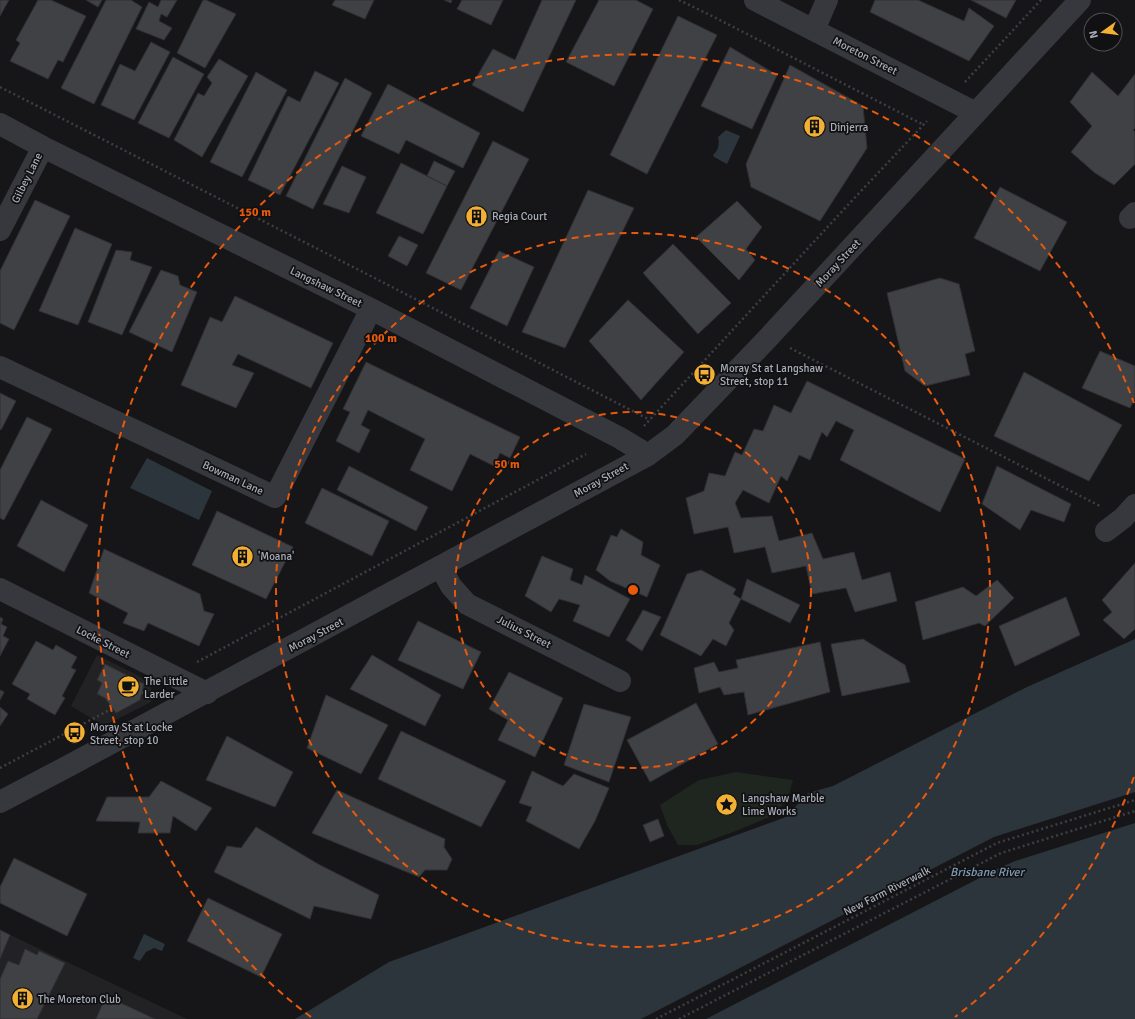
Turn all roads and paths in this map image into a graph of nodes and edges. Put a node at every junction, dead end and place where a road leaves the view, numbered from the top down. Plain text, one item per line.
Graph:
1 (679, 0) edge
2 (755, 0) edge
3 (827, 0) edge
4 (1041, 0) edge
5 (1080, 0) edge
6 (814, 30) junction
7 (964, 82) dead end
8 (0, 87) edge
9 (976, 113) junction
10 (927, 122) dead end
11 (0, 124) edge
12 (924, 125) junction
13 (42, 147) junction
14 (0, 230) edge
15 (371, 309) junction
16 (769, 337) junction
17 (0, 367) edge
18 (650, 420) junction
19 (644, 426) dead end
20 (586, 454) dead end
21 (648, 455) junction
22 (1129, 512) edge
23 (1106, 531) dead end
24 (441, 568) junction
25 (0, 590) edge
26 (172, 676) junction
27 (620, 681) dead end
28 (206, 694) junction
29 (0, 768) edge
30 (1135, 800) edge
31 (0, 802) edge
32 (1135, 811) edge
33 (656, 1019) edge
34 (679, 1019) edge

1 - 12 path
2 - 6 street, Moreton Street
3 - 6 street
4 - 7 path
5 - 9 street, Moray Street
6 - 9 street, Moreton Street
8 - 18 path
9 - 16 street, Moray Street
10 - 12 path
11 - 13 street, Langshaw Street
12 - 18 path
13 - 14 street, Gilbey Lane
13 - 15 street, Langshaw Street
15 - 17 street, Bowman Lane
15 - 21 street, Langshaw Street
16 - 21 street, Moray Street
16 - 22 path
18 - 19 path
20 - 26 path
21 - 24 street, Moray Street
22 - 23 street
24 - 27 street, Julius Street
24 - 28 street, Moray Street
25 - 26 street, Locke Street
26 - 28 street, Locke Street
26 - 29 path
28 - 31 street, Moray Street
30 - 33 path, New Farm Riverwalk
32 - 34 path, New Farm Riverwalk

